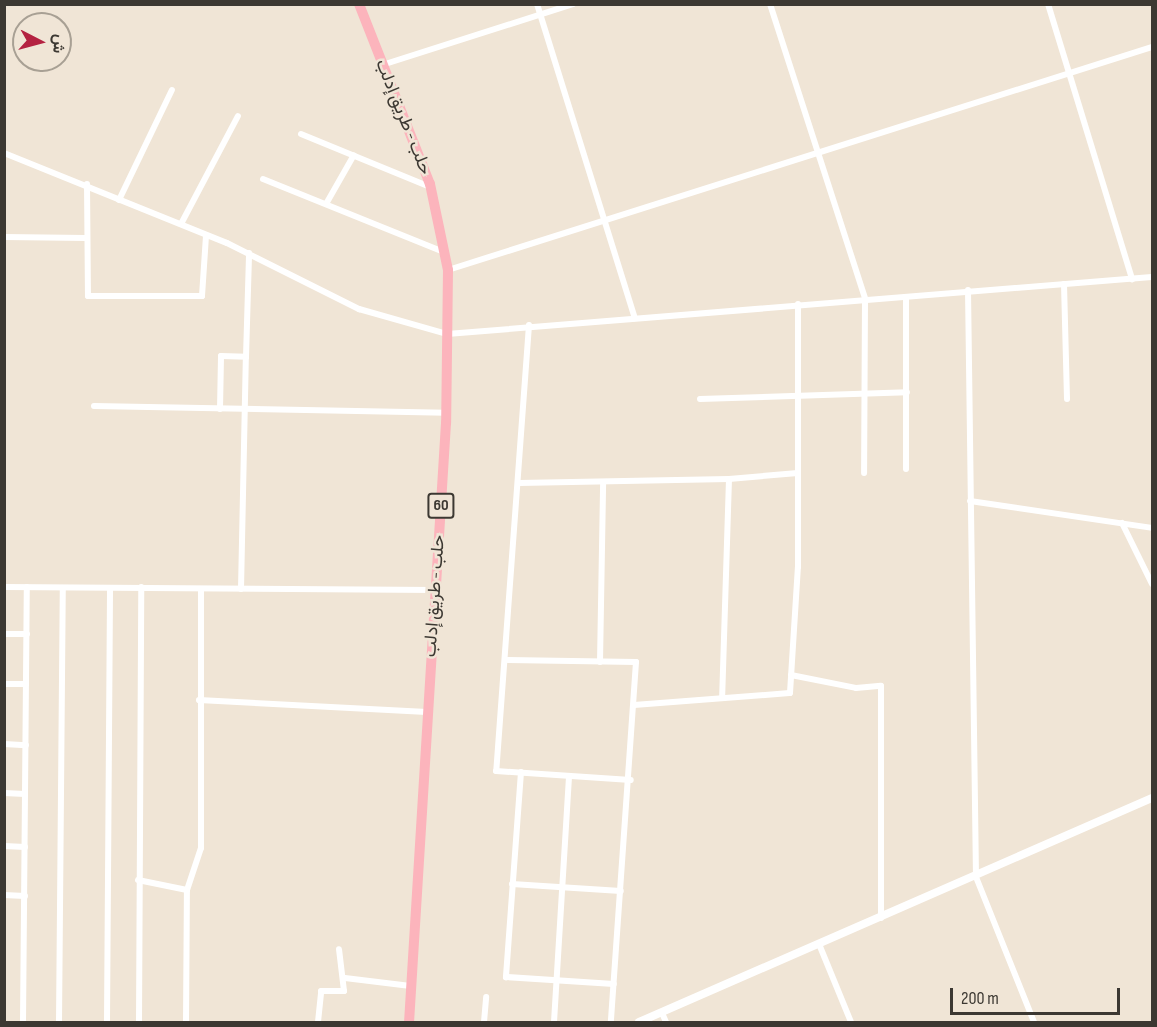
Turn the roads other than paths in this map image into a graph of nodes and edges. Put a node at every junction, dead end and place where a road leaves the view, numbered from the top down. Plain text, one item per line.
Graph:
1 (359, 4) edge
2 (537, 4) edge
3 (573, 4) edge
4 (770, 4) edge
5 (1048, 4) edge
6 (541, 15) junction
7 (1152, 47) edge
8 (382, 65) junction
9 (1070, 73) junction
10 (172, 90) dead end
11 (238, 116) dead end
12 (301, 134) dead end
13 (817, 150) junction
14 (4, 153) edge
15 (354, 155) junction
16 (263, 178) dead end
17 (87, 184) junction
18 (430, 187) junction
19 (119, 200) junction
20 (326, 204) junction
21 (604, 219) junction
22 (180, 224) junction
23 (206, 235) junction
24 (4, 237) edge
25 (86, 238) junction
26 (444, 252) junction
27 (249, 253) junction
28 (448, 270) junction
29 (1152, 277) edge
30 (1132, 279) junction
31 (1064, 284) junction
32 (968, 290) junction
33 (906, 297) junction
34 (865, 299) junction
35 (798, 304) junction
36 (635, 318) junction
37 (529, 325) junction
38 (447, 334) junction
39 (246, 357) junction
40 (907, 392) junction
41 (863, 394) junction
42 (798, 396) junction
43 (700, 399) dead end
44 (1067, 399) dead end
45 (94, 406) dead end
46 (220, 409) junction
47 (245, 410) junction
48 (446, 413) junction
49 (906, 469) dead end
50 (798, 473) junction
51 (864, 473) dead end
52 (729, 479) junction
53 (519, 483) junction
54 (603, 484) junction
55 (970, 501) junction
56 (1122, 523) junction
57 (1152, 528) edge
58 (1152, 584) edge
59 (4, 587) edge
60 (27, 587) junction
61 (141, 587) junction
62 (63, 588) junction
63 (110, 588) junction
64 (201, 589) junction
65 (241, 589) junction
66 (435, 590) junction
67 (4, 634) edge
68 (27, 634) junction
69 (508, 660) junction
70 (600, 662) junction
71 (791, 675) junction
72 (4, 684) edge
73 (26, 684) junction
74 (722, 698) junction
75 (199, 700) junction
76 (634, 705) junction
77 (427, 712) junction
78 (4, 744) edge
79 (26, 745) junction
80 (521, 772) junction
81 (569, 776) junction
82 (631, 780) junction
83 (4, 793) edge
84 (25, 794) junction
85 (1152, 798) edge
86 (4, 846) edge
87 (25, 846) junction
88 (976, 877) junction
89 (138, 880) junction
90 (512, 884) junction
91 (560, 887) junction
92 (187, 890) junction
93 (621, 891) junction
94 (4, 896) edge
95 (24, 896) junction
96 (881, 918) junction
97 (819, 944) junction
98 (339, 949) dead end
99 (345, 978) junction
100 (555, 980) junction
101 (614, 984) junction
102 (411, 986) junction
103 (486, 997) dead end
104 (662, 1013) junction
105 (23, 1023) edge
106 (59, 1023) edge
107 (107, 1023) edge
108 (140, 1023) edge
109 (186, 1023) edge
110 (318, 1023) edge
111 (410, 1023) edge
112 (484, 1023) edge
113 (554, 1023) edge
114 (611, 1023) edge
115 (639, 1023) edge
116 (666, 1023) edge
117 (851, 1023) edge
118 (1034, 1023) edge

1 - 8 highway, حلب - طريق إدلب / 60
2 - 6 street
3 - 6 street
4 - 13 street
5 - 9 street
6 - 8 street
6 - 21 street
7 - 9 street
8 - 18 highway, حلب - طريق إدلب / 60
9 - 13 street
9 - 30 street
10 - 19 street
11 - 22 street
12 - 15 street
13 - 21 street
13 - 34 street
14 - 17 street
15 - 18 street
15 - 20 street
16 - 20 street
17 - 19 street
17 - 25 street
18 - 26 highway, حلب - طريق إدلب / 60
19 - 22 street
20 - 26 street
21 - 28 street
21 - 36 street
22 - 23 street
23 - 25 street
23 - 27 street
24 - 25 street
26 - 28 highway, حلب - طريق إدلب / 60
27 - 38 street
27 - 39 street
28 - 38 highway, حلب - طريق إدلب / 60
29 - 30 street
30 - 31 street
31 - 32 street
31 - 44 street
32 - 33 street
32 - 55 street
33 - 34 street
33 - 40 street
34 - 35 street
34 - 41 street
35 - 36 street
35 - 42 street
36 - 37 street
37 - 38 street
37 - 53 street
38 - 48 highway, حلب - طريق إدلب / 60
39 - 46 street
39 - 47 street
40 - 41 street
40 - 49 street
41 - 42 street
41 - 51 street
42 - 43 street
42 - 50 street
45 - 46 street
46 - 47 street
47 - 48 street
47 - 65 street
48 - 66 highway, حلب - طريق إدلب / 60
50 - 52 street
50 - 71 street
52 - 54 street
52 - 74 street
53 - 54 street
53 - 69 street
54 - 70 street
55 - 56 street
55 - 88 street
56 - 57 street
56 - 58 street
59 - 60 street
60 - 62 street
60 - 68 street
61 - 63 street
61 - 64 street
61 - 89 street
62 - 63 street
62 - 106 street
63 - 107 street
64 - 65 street
64 - 75 street
65 - 66 street
66 - 77 highway, حلب - طريق إدلب / 60
67 - 68 street
68 - 73 street
69 - 70 street
69 - 80 street
70 - 76 street
71 - 74 street
71 - 96 street
72 - 73 street
73 - 79 street
74 - 76 street
75 - 77 street
75 - 92 street
76 - 82 street
77 - 102 highway, حلب - طريق إدلب / 60
78 - 79 street
79 - 84 street
80 - 81 street
80 - 90 street
81 - 82 street
81 - 91 street
82 - 93 street
83 - 84 street
84 - 87 street
85 - 88 street
86 - 87 street
87 - 95 street
88 - 96 street
88 - 118 street
89 - 92 street
89 - 108 street
90 - 91 street
90 - 100 street
91 - 93 street
91 - 100 street
92 - 109 street
93 - 101 street
94 - 95 street
95 - 105 street
96 - 97 street
97 - 104 street
97 - 117 street
98 - 99 street
99 - 102 street
99 - 110 street
100 - 101 street
100 - 113 street
101 - 114 street
102 - 111 highway, حلب - طريق إدلب / 60
103 - 112 street
104 - 115 street
104 - 116 street

